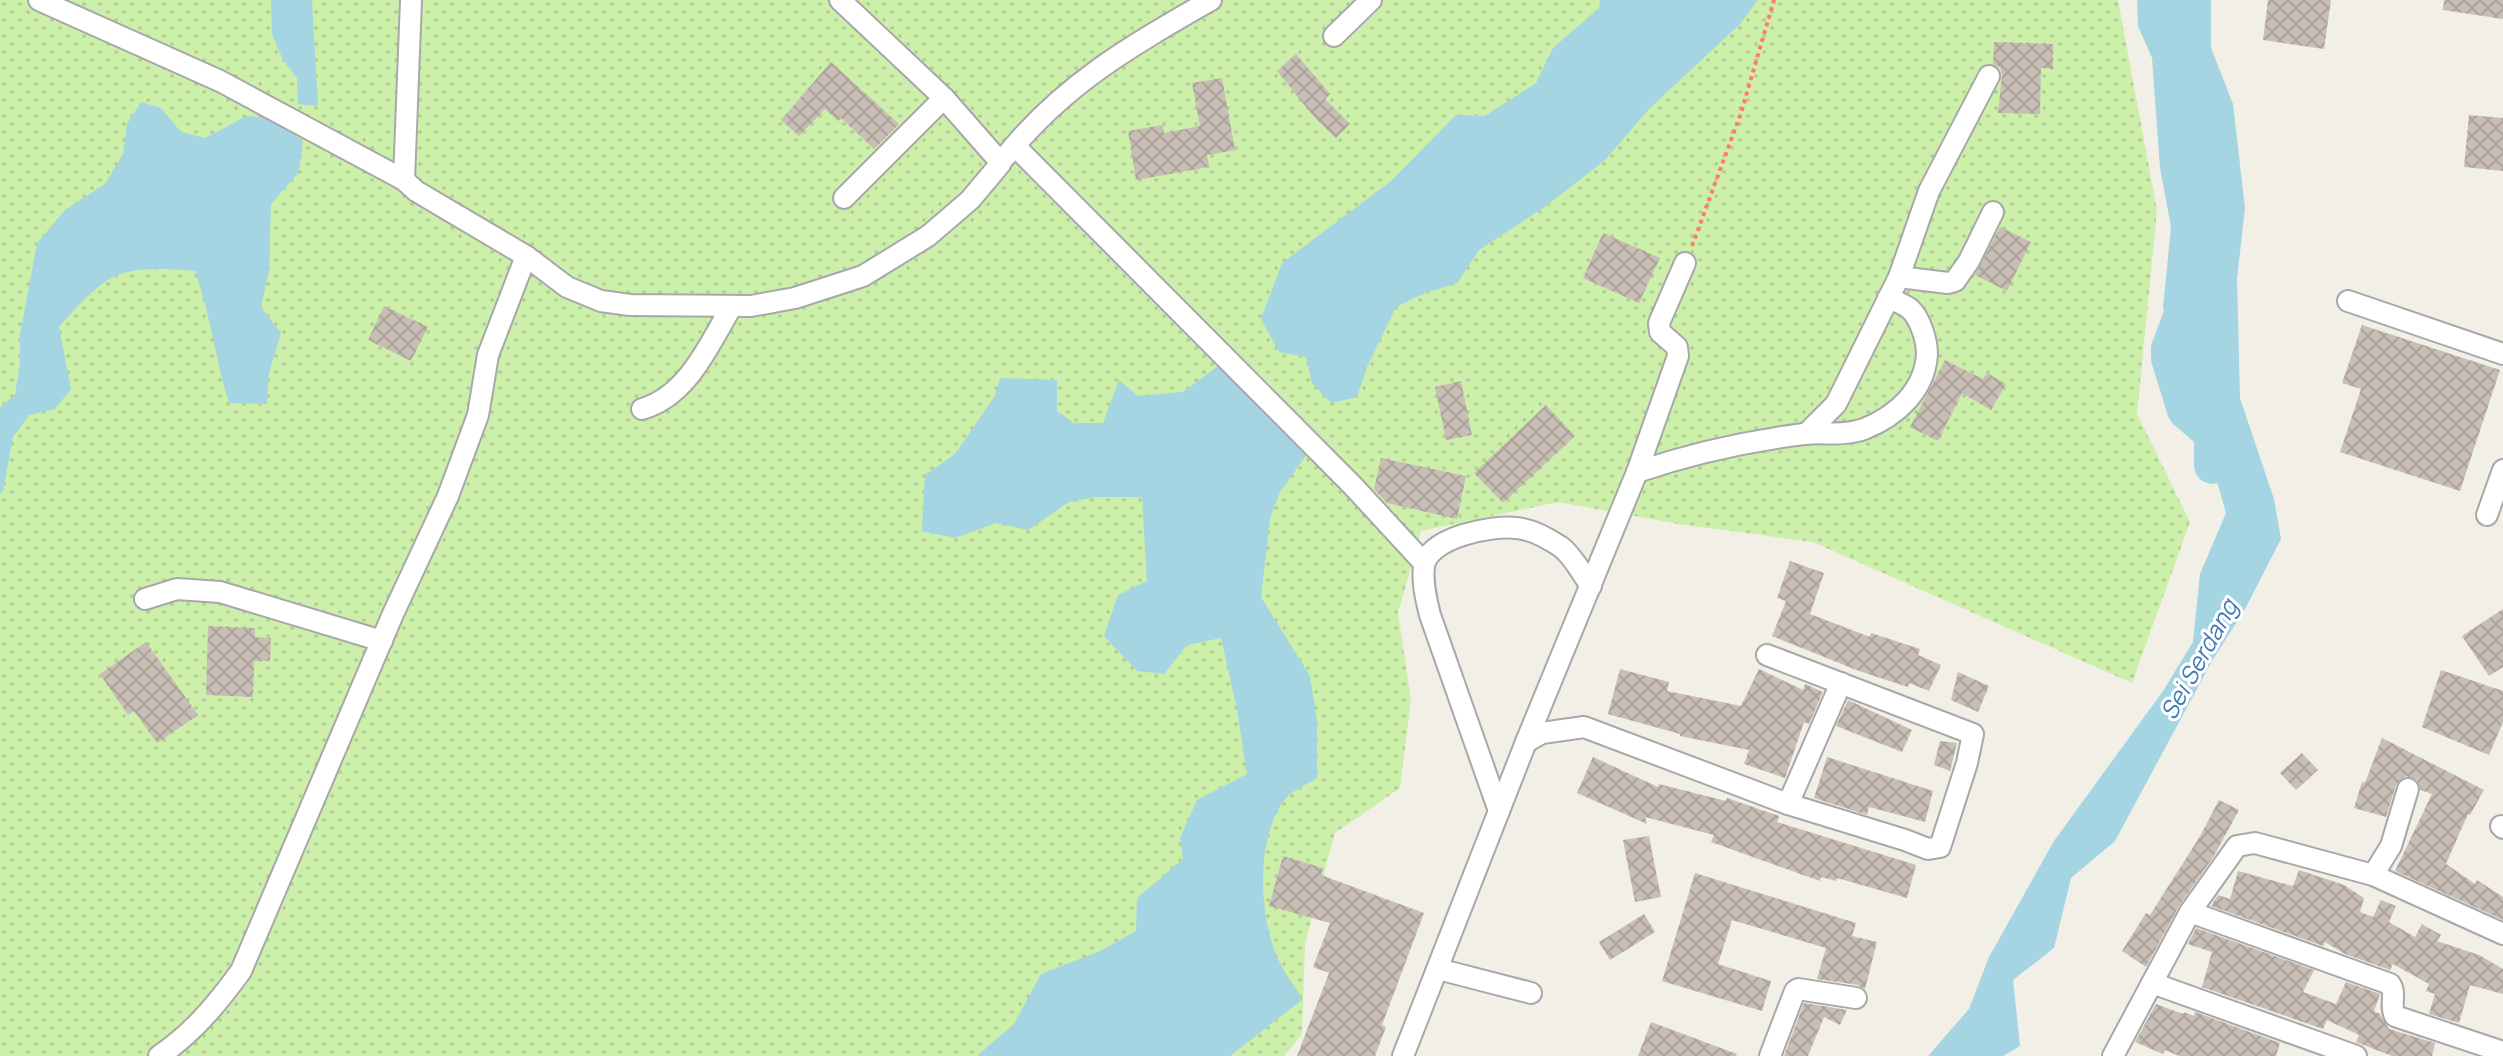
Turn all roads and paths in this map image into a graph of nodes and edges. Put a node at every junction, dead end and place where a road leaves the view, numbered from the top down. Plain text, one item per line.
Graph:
1 (39, 0) edge
2 (411, 0) edge
3 (840, 0) edge
4 (1211, 0) edge
5 (1371, 0) edge
6 (1774, 0) edge
7 (1334, 36) dead end
8 (1989, 76) dead end
9 (944, 98) junction
10 (1015, 146) junction
11 (1001, 163) junction
12 (404, 180) junction
13 (844, 198) dead end
14 (1993, 212) dead end
15 (526, 256) junction
16 (1685, 263) joint
17 (1899, 277) junction
18 (1888, 298) junction
19 (2348, 301) dead end
20 (732, 306) junction
21 (2503, 354) edge
22 (642, 409) dead end
23 (1806, 434) junction
24 (2503, 470) edge
25 (1637, 472) junction
26 (2487, 515) dead end
27 (1424, 563) junction
28 (1591, 586) junction
29 (145, 599) dead end
30 (382, 641) junction
31 (1767, 655) dead end
32 (1841, 683) junction
33 (1526, 742) junction
34 (2408, 789) dead end
35 (1788, 804) junction
36 (1499, 811) junction
37 (2373, 875) junction
38 (2190, 912) junction
39 (2503, 934) edge
40 (1438, 969) junction
41 (2152, 983) junction
42 (1531, 993) dead end
43 (1856, 998) dead end
44 (2503, 1052) edge
45 (159, 1056) edge
46 (1403, 1056) edge
47 (1770, 1056) edge
48 (2113, 1056) edge
49 (2356, 1056) edge

1 - 12 street
2 - 12 street
3 - 9 street
4 - 10 street
5 - 7 street
6 - 16 path
8 - 17 street
9 - 11 street
9 - 13 street
10 - 11 street
10 - 27 street
11 - 20 street
12 - 15 street
14 - 17 street
15 - 20 street
15 - 30 street
16 - 25 street
17 - 18 street
18 - 23 street
18 - 23 street
19 - 21 street
20 - 22 street
23 - 25 street
24 - 26 street
25 - 28 street
27 - 28 street
27 - 36 street
28 - 33 street
29 - 30 street
30 - 45 street
31 - 32 street
32 - 35 street
32 - 35 street
33 - 35 street
33 - 36 street
34 - 37 street
36 - 40 street
37 - 38 street
37 - 39 street
38 - 41 street
38 - 44 street
40 - 42 street
40 - 46 street
41 - 48 street
41 - 49 street
43 - 47 street

